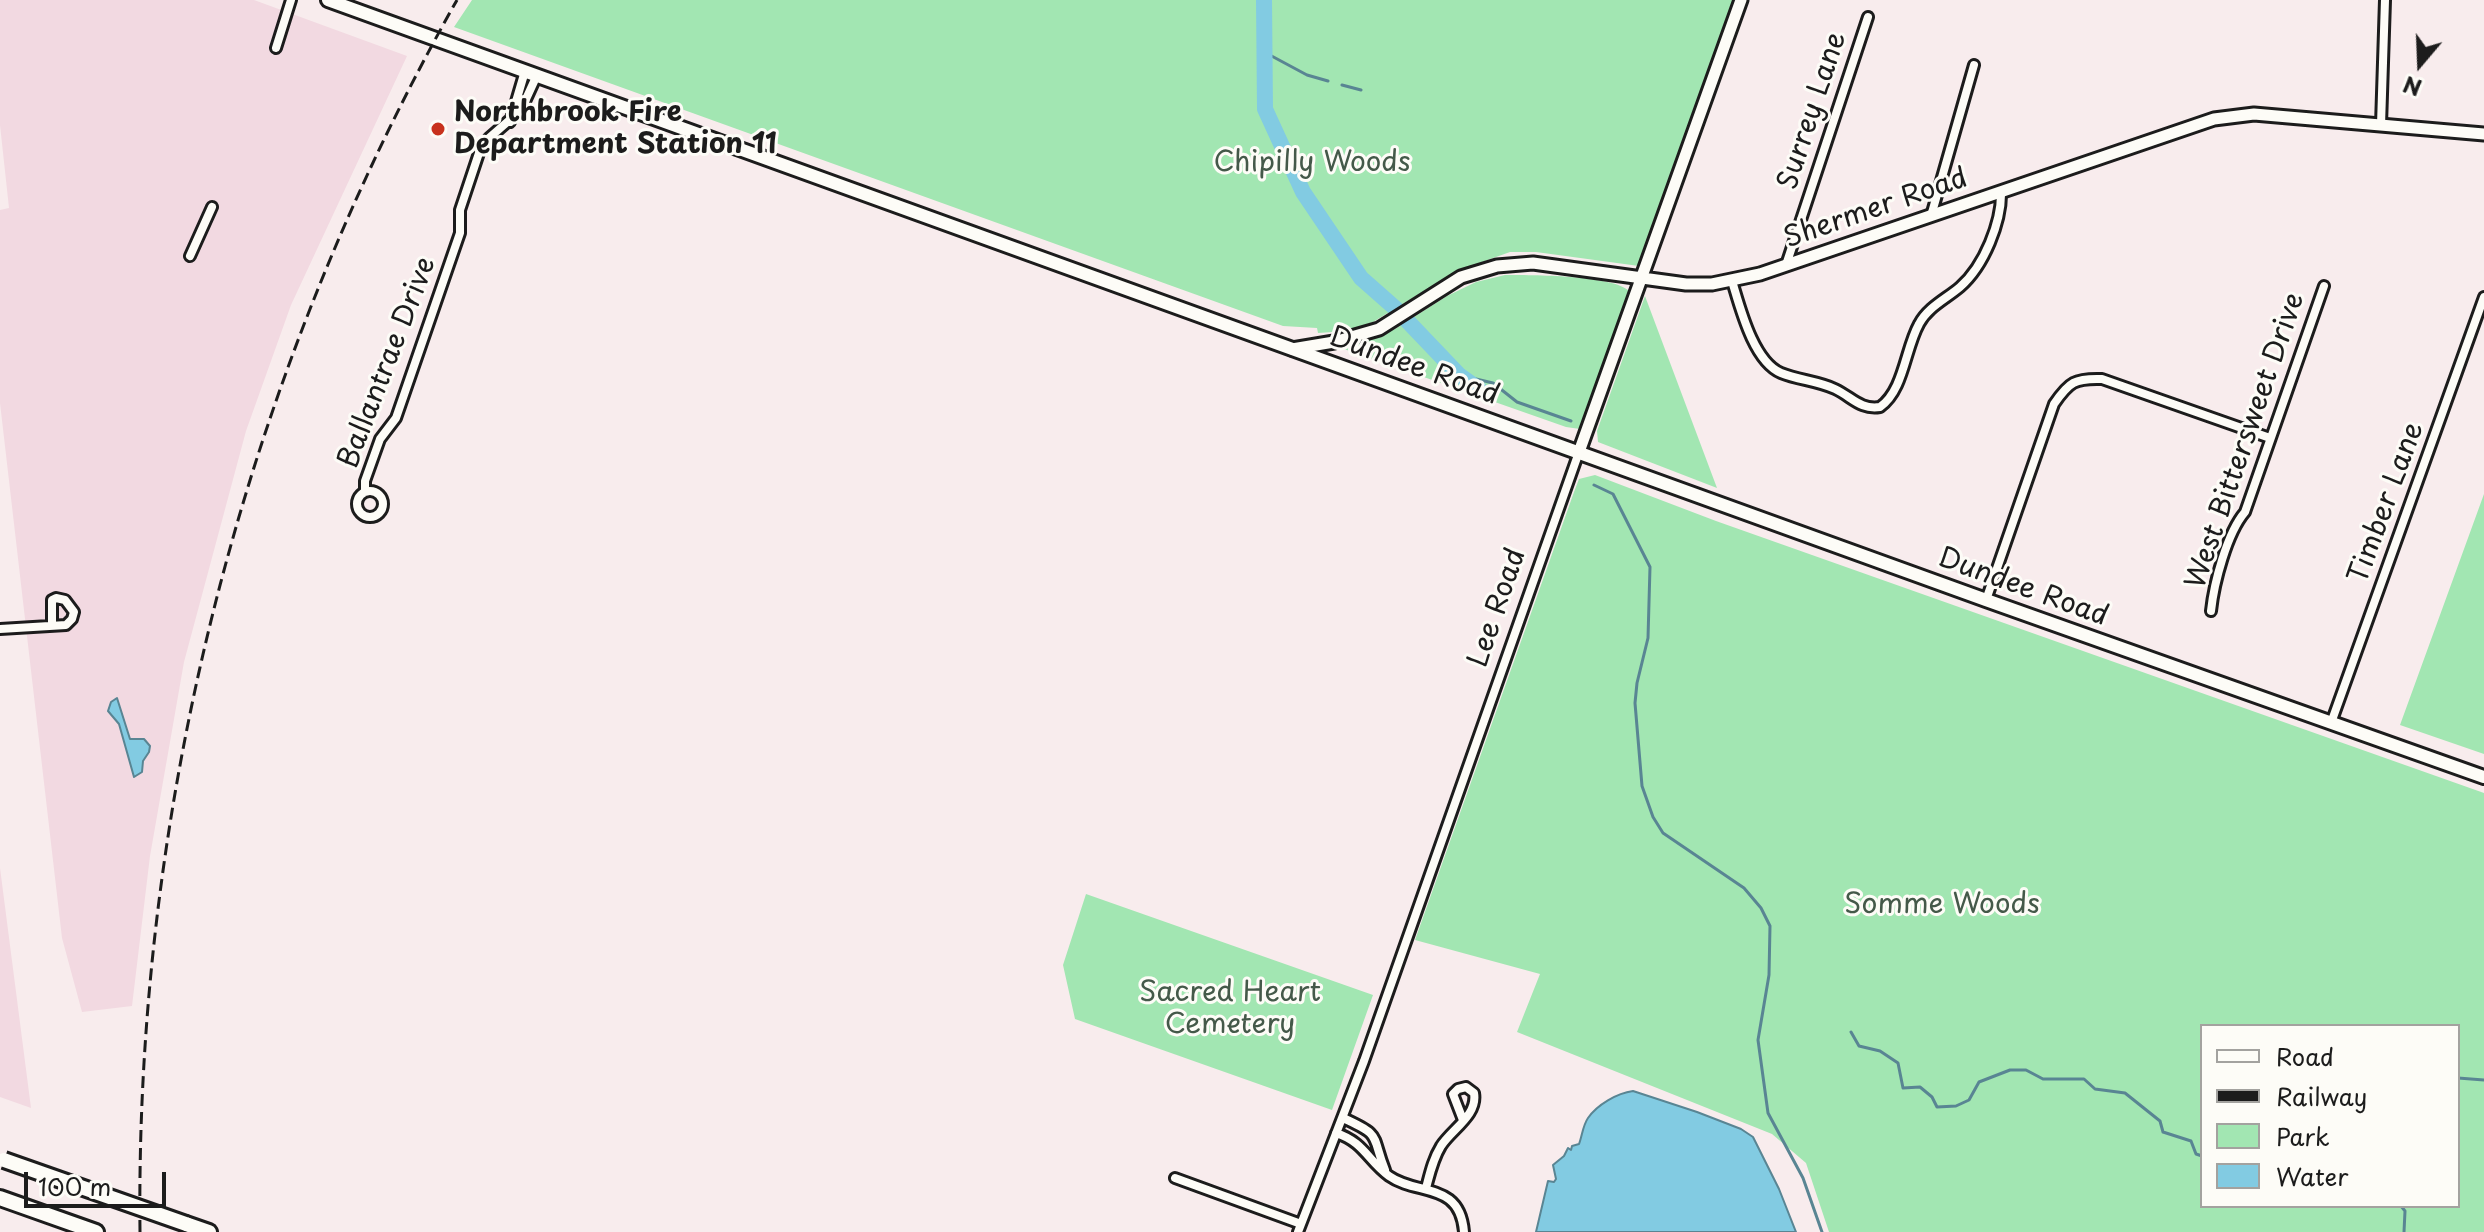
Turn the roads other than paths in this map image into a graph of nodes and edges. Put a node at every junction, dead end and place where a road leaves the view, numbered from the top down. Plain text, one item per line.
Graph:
1 (291, 0) edge
2 (328, 0) edge
3 (1741, 0) edge
4 (2385, 0) edge
5 (1868, 17) dead end
6 (276, 48) dead end
7 (1974, 65) dead end
8 (531, 73) junction
9 (2381, 125) junction
10 (2484, 134) edge
11 (2001, 191) junction
12 (212, 207) dead end
13 (1931, 216) junction
14 (190, 256) dead end
15 (1786, 265) junction
16 (1640, 279) junction
17 (1732, 281) junction
18 (2324, 286) dead end
19 (2484, 297) edge
20 (1292, 349) junction
21 (2270, 438) junction
22 (1579, 452) junction
23 (365, 492) dead end
24 (1986, 600) junction
25 (2211, 611) dead end
26 (52, 625) dead end
27 (0, 629) edge
28 (2331, 723) junction
29 (2484, 777) edge
30 (1343, 1118) junction
31 (1463, 1120) dead end
32 (1336, 1133) junction
33 (2, 1159) edge
34 (1387, 1175) junction
35 (1175, 1178) dead end
36 (1426, 1188) junction
37 (6, 1201) edge
38 (1300, 1228) edge
39 (96, 1232) edge
40 (209, 1232) edge
41 (1464, 1232) edge

1 - 6 street
2 - 8 main road, Dundee Road
3 - 16 main road, Lee Road
4 - 9 street
5 - 15 street, Surrey Lane
7 - 13 street
8 - 20 main road, Dundee Road
8 - 23 street, Ballantrae Drive
9 - 10 main road, Shermer Road
9 - 11 main road, Shermer Road
11 - 13 main road, Shermer Road
11 - 17 street
12 - 14 street
13 - 15 main road, Shermer Road
15 - 17 main road, Shermer Road
16 - 17 main road, Shermer Road
16 - 20 main road, Shermer Road
16 - 22 main road, Lee Road
18 - 21 street, West Bittersweet Drive
19 - 28 street, Timber Lane
20 - 22 main road, Dundee Road
21 - 24 street
21 - 25 street, West Bittersweet Drive
22 - 24 main road, Dundee Road
22 - 30 street, Lee Road
24 - 28 main road, Dundee Road
26 - 27 street
28 - 29 main road, Dundee Road
30 - 32 street, Lee Road
30 - 34 street
31 - 36 street
32 - 34 street
32 - 38 street, Lee Road
33 - 40 highway, bridge
34 - 36 street
35 - 38 street
36 - 41 street
37 - 39 highway

